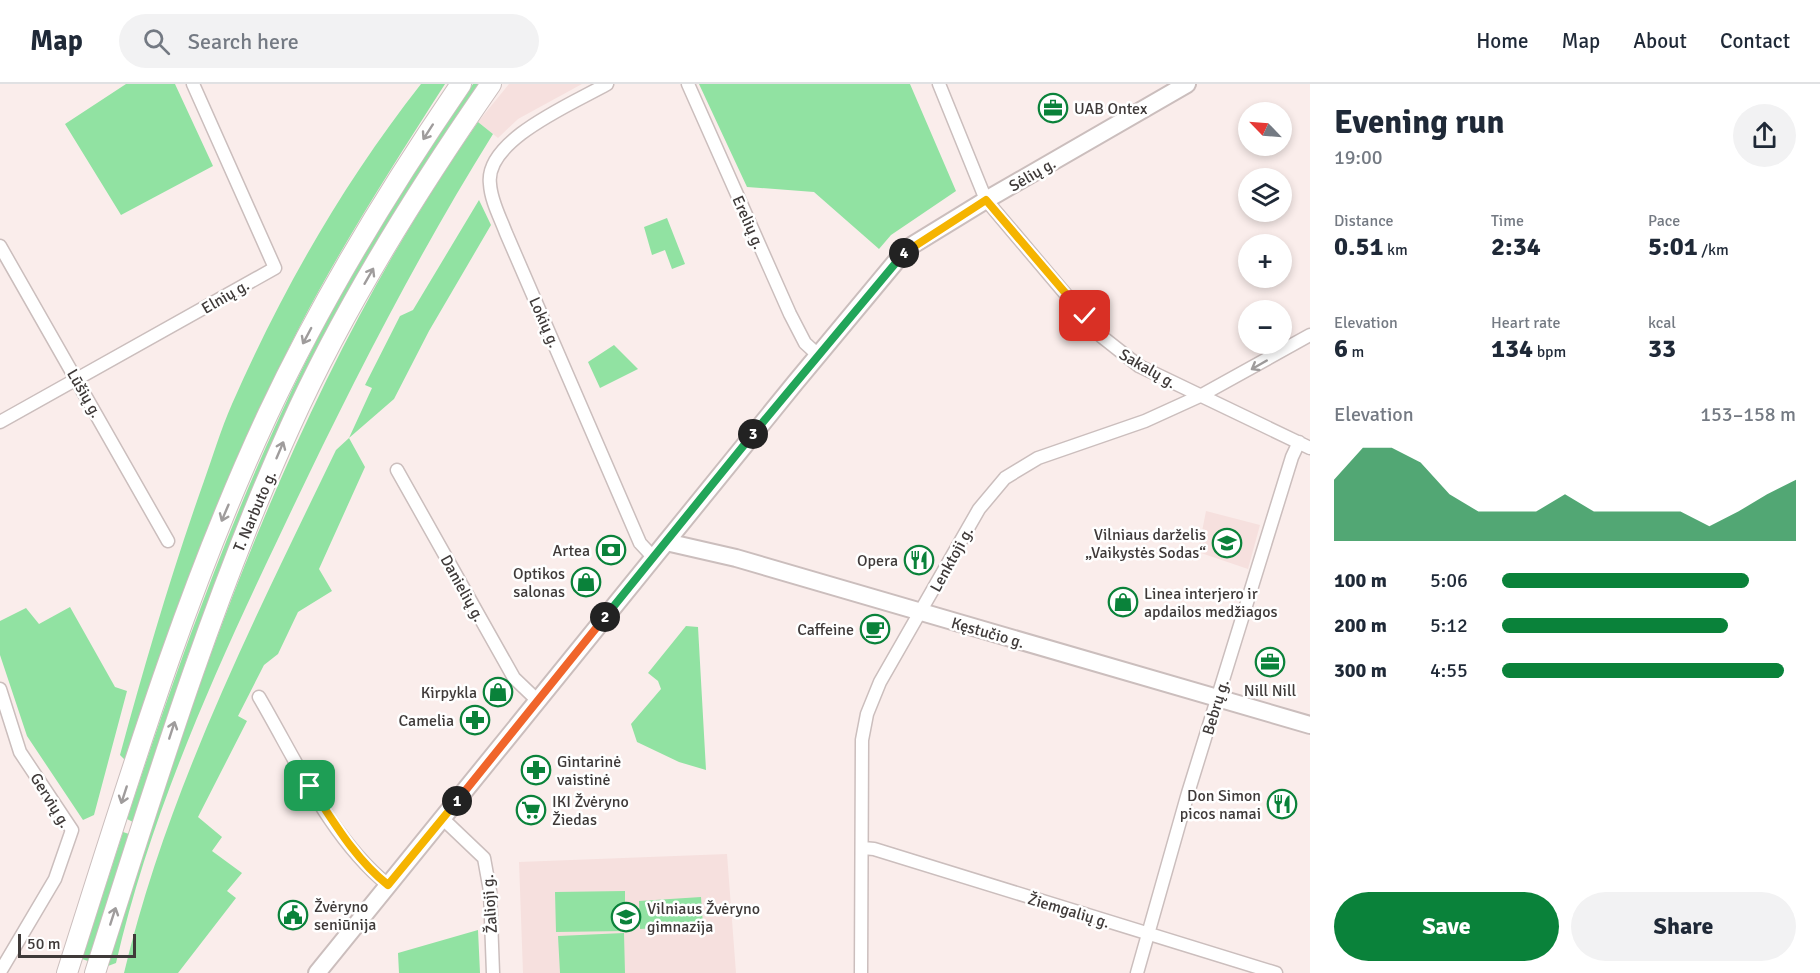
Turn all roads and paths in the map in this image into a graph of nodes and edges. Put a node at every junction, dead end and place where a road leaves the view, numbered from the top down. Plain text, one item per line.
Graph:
1 (193, 84) edge
2 (461, 84) edge
3 (491, 84) edge
4 (607, 84) edge
5 (688, 84) edge
6 (939, 84) edge
7 (1187, 84) edge
8 (986, 200) junction
9 (0, 246) edge
10 (1310, 336) edge
11 (818, 355) junction
12 (78, 380) junction
13 (1200, 396) junction
14 (0, 423) edge
15 (1304, 445) edge
16 (398, 470) dead end
17 (168, 541) dead end
18 (666, 542) junction
19 (653, 557) junction
20 (920, 612) junction
21 (0, 689) edge
22 (259, 697) dead end
23 (1217, 699) junction
24 (537, 700) junction
25 (1310, 725) edge
26 (442, 818) junction
27 (863, 848) junction
28 (388, 885) junction
29 (1146, 934) junction
30 (0, 972) edge
31 (67, 973) edge
32 (95, 973) edge
33 (317, 973) edge
34 (493, 973) edge
35 (861, 973) edge
36 (1137, 973) edge
37 (1276, 973) edge

1 - 12 street, Elnių g.
2 -> 31 main road, T. Narbuto g.
32 -> 3 main road, T. Narbuto g.
4 - 19 street, Lokių g.
5 - 11 street, Erelių g.
6 - 8 street, Sakalų g.
7 - 8 main road, Sėlių g.
8 - 11 main road, Sėlių g.
8 - 13 street, Sakalų g.
9 - 12 street, Lūšių g.
10 -> 13 street, Lenktoji g.
11 - 18 main road, Sėlių g.
12 - 14 street, Elnių g.
12 - 17 street, Lūšių g.
13 - 15 street, Sakalų g.
13 - 20 street, Lenktoji g.
15 - 23 street, Bebrų g.
16 - 24 street, Danielių g.
18 - 19 main road, Sėlių g.
18 - 20 main road, Kęstučio g.
19 - 24 main road, Sėlių g.
20 - 23 main road, Kęstučio g.
20 - 27 street, Lenktoji g.
21 - 30 street, Gervių g.
22 - 28 street
23 - 25 main road, Kęstučio g.
23 - 29 street, Bebrų g.
24 - 26 main road, Sėlių g.
26 - 28 main road, Sėlių g.
26 - 34 street, Žalioji g.
27 - 29 street, Žiemgalių g.
27 - 35 street, Lenktoji g.
28 - 33 main road, Sėlių g.
29 - 36 street, Bebrų g.
29 - 37 street, Žiemgalių g.

